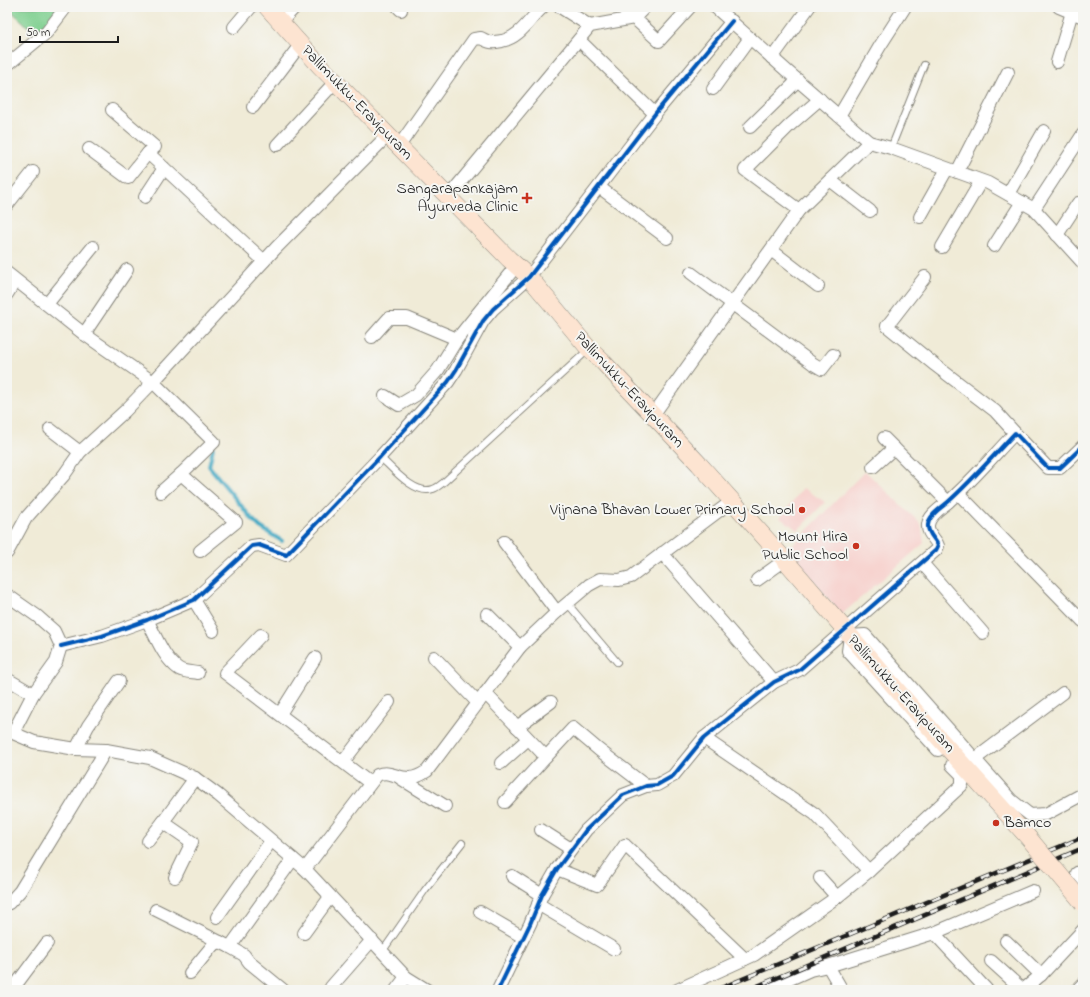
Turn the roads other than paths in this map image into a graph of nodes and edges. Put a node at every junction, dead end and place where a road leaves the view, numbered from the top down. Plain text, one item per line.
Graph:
1 (66, 7) edge
2 (251, 7) edge
3 (267, 7) edge
4 (295, 7) edge
5 (543, 7) edge
6 (560, 7) edge
7 (645, 7) edge
8 (690, 7) edge
9 (715, 7) edge
10 (808, 7) edge
11 (905, 7) edge
12 (1059, 7) edge
13 (1078, 15) edge
14 (634, 18) junction
15 (732, 21) junction
16 (281, 22) junction
17 (590, 26) junction
18 (234, 27) dead end
19 (750, 38) junction
20 (579, 40) junction
21 (300, 45) junction
22 (772, 58) junction
23 (1057, 62) dead end
24 (7, 65) edge
25 (924, 65) dead end
26 (1008, 72) dead end
27 (798, 80) junction
28 (335, 82) junction
29 (713, 89) dead end
30 (820, 99) junction
31 (252, 107) dead end
32 (112, 110) dead end
33 (655, 114) junction
34 (839, 116) junction
35 (750, 127) dead end
36 (1044, 131) dead end
37 (1083, 134) edge
38 (393, 141) junction
39 (869, 142) junction
40 (277, 145) dead end
41 (891, 148) junction
42 (89, 149) dead end
43 (148, 153) junction
44 (164, 168) junction
45 (952, 170) junction
46 (33, 172) dead end
47 (830, 180) junction
48 (981, 181) junction
49 (599, 187) junction
50 (1008, 194) junction
51 (145, 197) dead end
52 (448, 197) junction
53 (1022, 202) junction
54 (7, 204) edge
55 (1083, 206) edge
56 (1034, 209) junction
57 (799, 210) junction
58 (870, 211) dead end
59 (920, 216) dead end
60 (1057, 235) junction
61 (667, 238) dead end
62 (994, 246) dead end
63 (93, 247) dead end
64 (942, 247) dead end
65 (771, 250) junction
66 (264, 261) junction
67 (1083, 263) edge
68 (516, 266) junction
69 (128, 270) dead end
70 (691, 273) dead end
71 (11, 277) edge
72 (529, 277) junction
73 (925, 277) dead end
74 (818, 286) dead end
75 (7, 294) edge
76 (47, 304) junction
77 (733, 304) junction
78 (84, 334) junction
79 (372, 336) dead end
80 (457, 340) junction
81 (589, 349) junction
82 (833, 355) dead end
83 (154, 382) junction
84 (385, 396) dead end
85 (653, 415) junction
86 (50, 429) dead end
87 (1015, 432) junction
88 (884, 438) dead end
89 (1083, 446) edge
90 (894, 448) junction
91 (80, 452) junction
92 (380, 456) junction
93 (873, 468) dead end
94 (181, 474) junction
95 (161, 492) dead end
96 (958, 492) junction
97 (732, 501) junction
98 (948, 502) junction
99 (504, 542) dead end
100 (200, 551) dead end
101 (7, 553) edge
102 (662, 553) junction
103 (785, 560) junction
104 (922, 563) junction
105 (757, 580) dead end
106 (7, 595) edge
107 (194, 600) junction
108 (567, 603) junction
109 (557, 612) junction
110 (487, 614) dead end
111 (147, 620) junction
112 (1083, 621) edge
113 (213, 631) dead end
114 (983, 633) dead end
115 (261, 635) dead end
116 (850, 637) junction
117 (61, 646) junction
118 (520, 647) junction
119 (434, 657) dead end
120 (315, 658) dead end
121 (617, 662) dead end
122 (198, 673) dead end
123 (7, 679) edge
124 (119, 681) dead end
125 (774, 682) junction
126 (485, 693) junction
127 (33, 694) junction
128 (1063, 694) dead end
129 (389, 702) dead end
130 (551, 702) dead end
131 (478, 703) junction
132 (280, 714) junction
133 (517, 727) junction
134 (10, 732) edge
135 (704, 738) junction
136 (528, 739) junction
137 (76, 749) junction
138 (106, 750) junction
139 (546, 757) junction
140 (975, 759) junction
141 (343, 762) junction
142 (501, 763) dead end
143 (398, 776) junction
144 (195, 778) junction
145 (370, 783) junction
146 (646, 786) junction
147 (1083, 794) edge
148 (505, 802) dead end
149 (445, 806) dead end
150 (163, 822) junction
151 (541, 830) dead end
152 (148, 841) dead end
153 (271, 841) junction
154 (462, 843) dead end
155 (571, 849) junction
156 (293, 859) junction
157 (305, 869) junction
158 (557, 869) junction
159 (1083, 870) edge
160 (869, 871) junction
161 (512, 876) dead end
162 (175, 877) dead end
163 (820, 878) dead end
164 (1083, 880) edge
165 (1033, 891) dead end
166 (330, 897) junction
167 (837, 897) junction
168 (540, 900) junction
169 (1083, 903) edge
170 (7, 904) edge
171 (156, 910) dead end
172 (480, 912) dead end
173 (217, 917) dead end
174 (1083, 930) edge
175 (304, 933) dead end
176 (934, 933) junction
177 (523, 937) junction
178 (372, 940) junction
179 (1006, 941) dead end
180 (47, 943) dead end
181 (225, 945) junction
182 (614, 949) dead end
183 (382, 952) junction
184 (745, 959) junction
185 (991, 961) dead end
186 (828, 966) junction
187 (190, 973) dead end
188 (1041, 975) junction
189 (406, 977) junction
190 (1083, 984) edge
191 (331, 987) dead end
192 (502, 988) edge
193 (12, 990) edge
194 (283, 990) edge
195 (396, 990) edge
196 (427, 990) edge
197 (677, 990) edge
198 (765, 990) edge
199 (842, 990) edge
200 (987, 990) edge
201 (1023, 990) edge
202 (1077, 990) edge

1 - 24 street
2 - 18 street
3 - 16 main road, Pallimukku-Eravipuram
4 - 16 street
5 - 38 street
6 - 17 street
7 - 14 street
8 - 14 street
9 - 15 street
10 - 22 street
11 - 34 street
12 - 13 street
13 - 23 street
14 - 17 street
15 - 19 street
15 - 33 street
16 - 21 main road, Pallimukku-Eravipuram
17 - 20 street
19 - 22 street
19 - 29 street
20 - 33 street
20 - 52 street
21 - 28 main road, Pallimukku-Eravipuram
21 - 31 street
22 - 27 street
25 - 41 lane
26 - 45 street
27 - 30 street
27 - 35 street
28 - 38 main road, Pallimukku-Eravipuram
28 - 40 street
30 - 34 street
30 - 57 street
32 - 43 street
33 - 49 street
34 - 39 street
36 - 50 street
37 - 56 street
38 - 52 main road, Pallimukku-Eravipuram
38 - 66 street
39 - 41 street
39 - 47 street
41 - 45 street
42 - 43 street
43 - 44 street
44 - 51 street
44 - 66 street
45 - 48 street
45 - 59 street
46 - 54 street
47 - 57 street
47 - 58 street
48 - 50 street
48 - 64 street
49 - 61 street
49 - 72 street
50 - 53 street
52 - 68 main road, Pallimukku-Eravipuram
53 - 56 street
53 - 62 street
55 - 60 street
56 - 60 street
57 - 65 street
60 - 67 street
63 - 76 street
65 - 74 street
65 - 77 street
66 - 83 street
68 - 72 main road, Pallimukku-Eravipuram
68 - 80 street
69 - 78 street
70 - 77 street
71 - 75 street
71 - 76 street
72 - 81 main road, Pallimukku-Eravipuram
72 - 92 street
73 - 87 street
76 - 78 street
77 - 82 street
77 - 85 street
78 - 83 street
79 - 80 street
80 - 84 street
81 - 85 main road, Pallimukku-Eravipuram
81 - 92 lane
83 - 91 street
83 - 94 street
85 - 97 main road, Pallimukku-Eravipuram
86 - 91 street
87 - 89 street
87 - 96 street
88 - 90 street
90 - 93 street
90 - 98 street
91 - 101 street
92 - 107 street
94 - 95 street
94 - 100 street
96 - 98 street
96 - 112 street
97 - 102 street
97 - 103 main road, Pallimukku-Eravipuram
98 - 104 street
99 - 109 street
102 - 108 street
102 - 125 street
103 - 105 street
103 - 116 main road, Pallimukku-Eravipuram
104 - 114 street
104 - 116 street
106 - 117 street
107 - 111 street
107 - 113 street
108 - 109 street
108 - 121 lane
109 - 118 street
110 - 118 street
111 - 117 street
111 - 122 street
115 - 132 street
116 - 125 street
116 - 140 street
116 - 160 street
116 - 169 main road, Pallimukku-Eravipuram, bridge
117 - 127 street
118 - 126 street
119 - 131 street
120 - 132 street
123 - 127 street
124 - 137 street
125 - 135 street
126 - 131 street
126 - 133 street
127 - 134 street
128 - 140 street
129 - 141 street
130 - 133 street
131 - 143 street
132 - 141 street
133 - 136 street
134 - 137 street
135 - 146 street
135 - 160 street
136 - 139 street
136 - 142 street
137 - 138 street
138 - 144 street
138 - 170 street
139 - 146 street
139 - 148 street
140 - 147 street
141 - 145 street
143 - 145 street
143 - 149 street
144 - 150 street
144 - 153 street
145 - 157 street
146 - 155 street
150 - 152 street
150 - 162 street
151 - 155 street
153 - 156 street
153 - 173 street
154 - 183 lane
155 - 158 street
156 - 157 street
156 - 181 street
157 - 166 street
158 - 168 street
158 - 184 street
159 - 164 street
160 - 167 street
161 - 168 street
163 - 167 street
165 - 176 street
166 - 175 street
166 - 178 street
167 - 184 street
168 - 177 street
168 - 182 street
171 - 181 street
172 - 177 street
174 - 188 street
176 - 186 street
176 - 200 street
177 - 192 street
178 - 183 street
178 - 191 street
179 - 188 street
180 - 193 street
181 - 187 street
181 - 194 street
183 - 189 street
184 - 197 street
185 - 201 street
186 - 198 street
186 - 199 street
188 - 201 street
189 - 195 street
189 - 196 street
190 - 202 street

